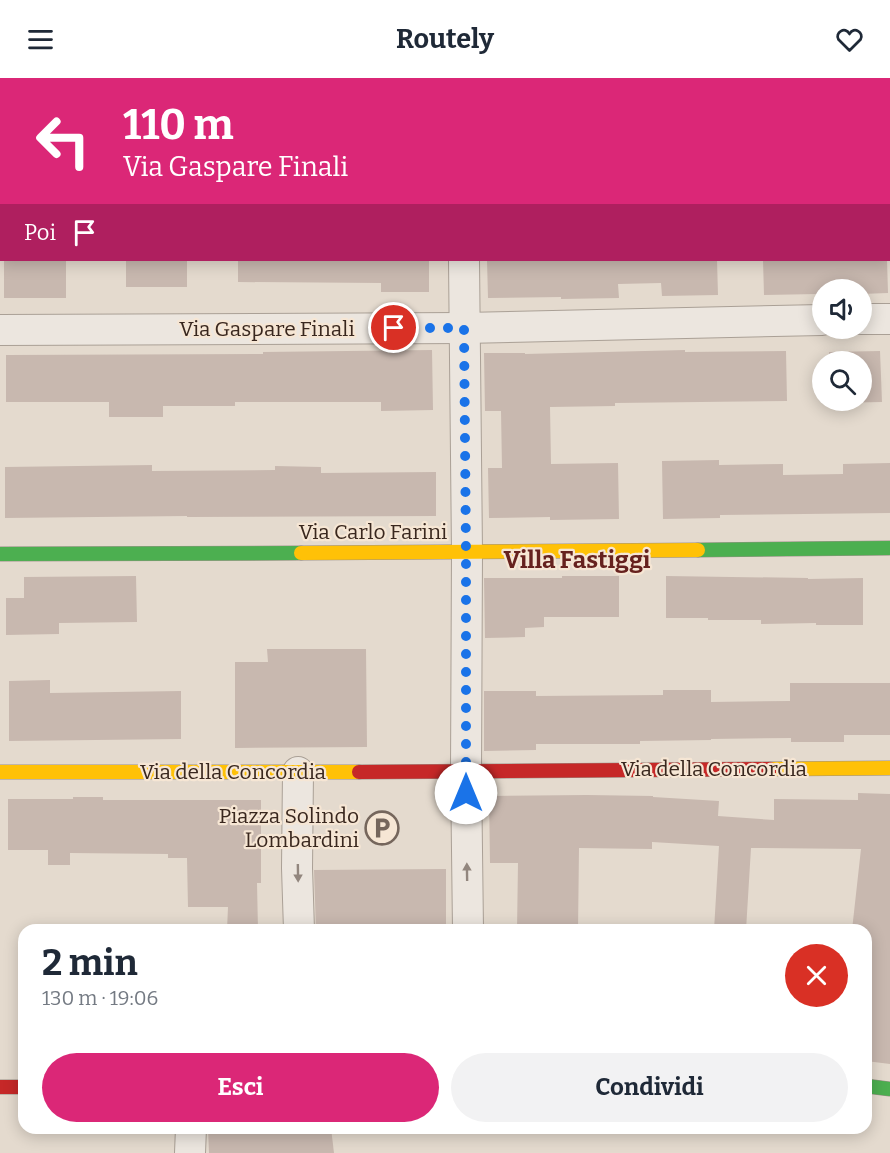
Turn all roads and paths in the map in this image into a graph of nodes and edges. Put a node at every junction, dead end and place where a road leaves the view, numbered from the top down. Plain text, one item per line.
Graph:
1 (464, 261) edge
2 (872, 319) edge
3 (890, 319) edge
4 (812, 320) edge
5 (464, 328) junction
6 (0, 330) edge
7 (890, 548) edge
8 (466, 553) junction
9 (0, 554) edge
10 (890, 768) edge
11 (466, 771) junction
12 (0, 772) edge
13 (298, 772) junction
14 (299, 924) edge
15 (468, 924) edge
16 (0, 1087) edge
17 (18, 1087) edge
18 (872, 1087) edge
19 (890, 1089) edge
20 (190, 1134) edge
21 (190, 1153) edge

1 - 5 street
2 - 3 street
4 - 5 street, Via Gaspare Finali
5 - 6 street, Via Gaspare Finali
5 - 8 street
7 - 8 street, Via Carlo Farini
8 - 9 street, Via Carlo Farini
8 - 11 street
10 - 11 street, Via della Concordia
11 - 13 street, Via della Concordia
15 -> 11 street
12 - 13 street, Via della Concordia
13 -> 14 street
16 - 17 street
18 - 19 street
20 - 21 street

